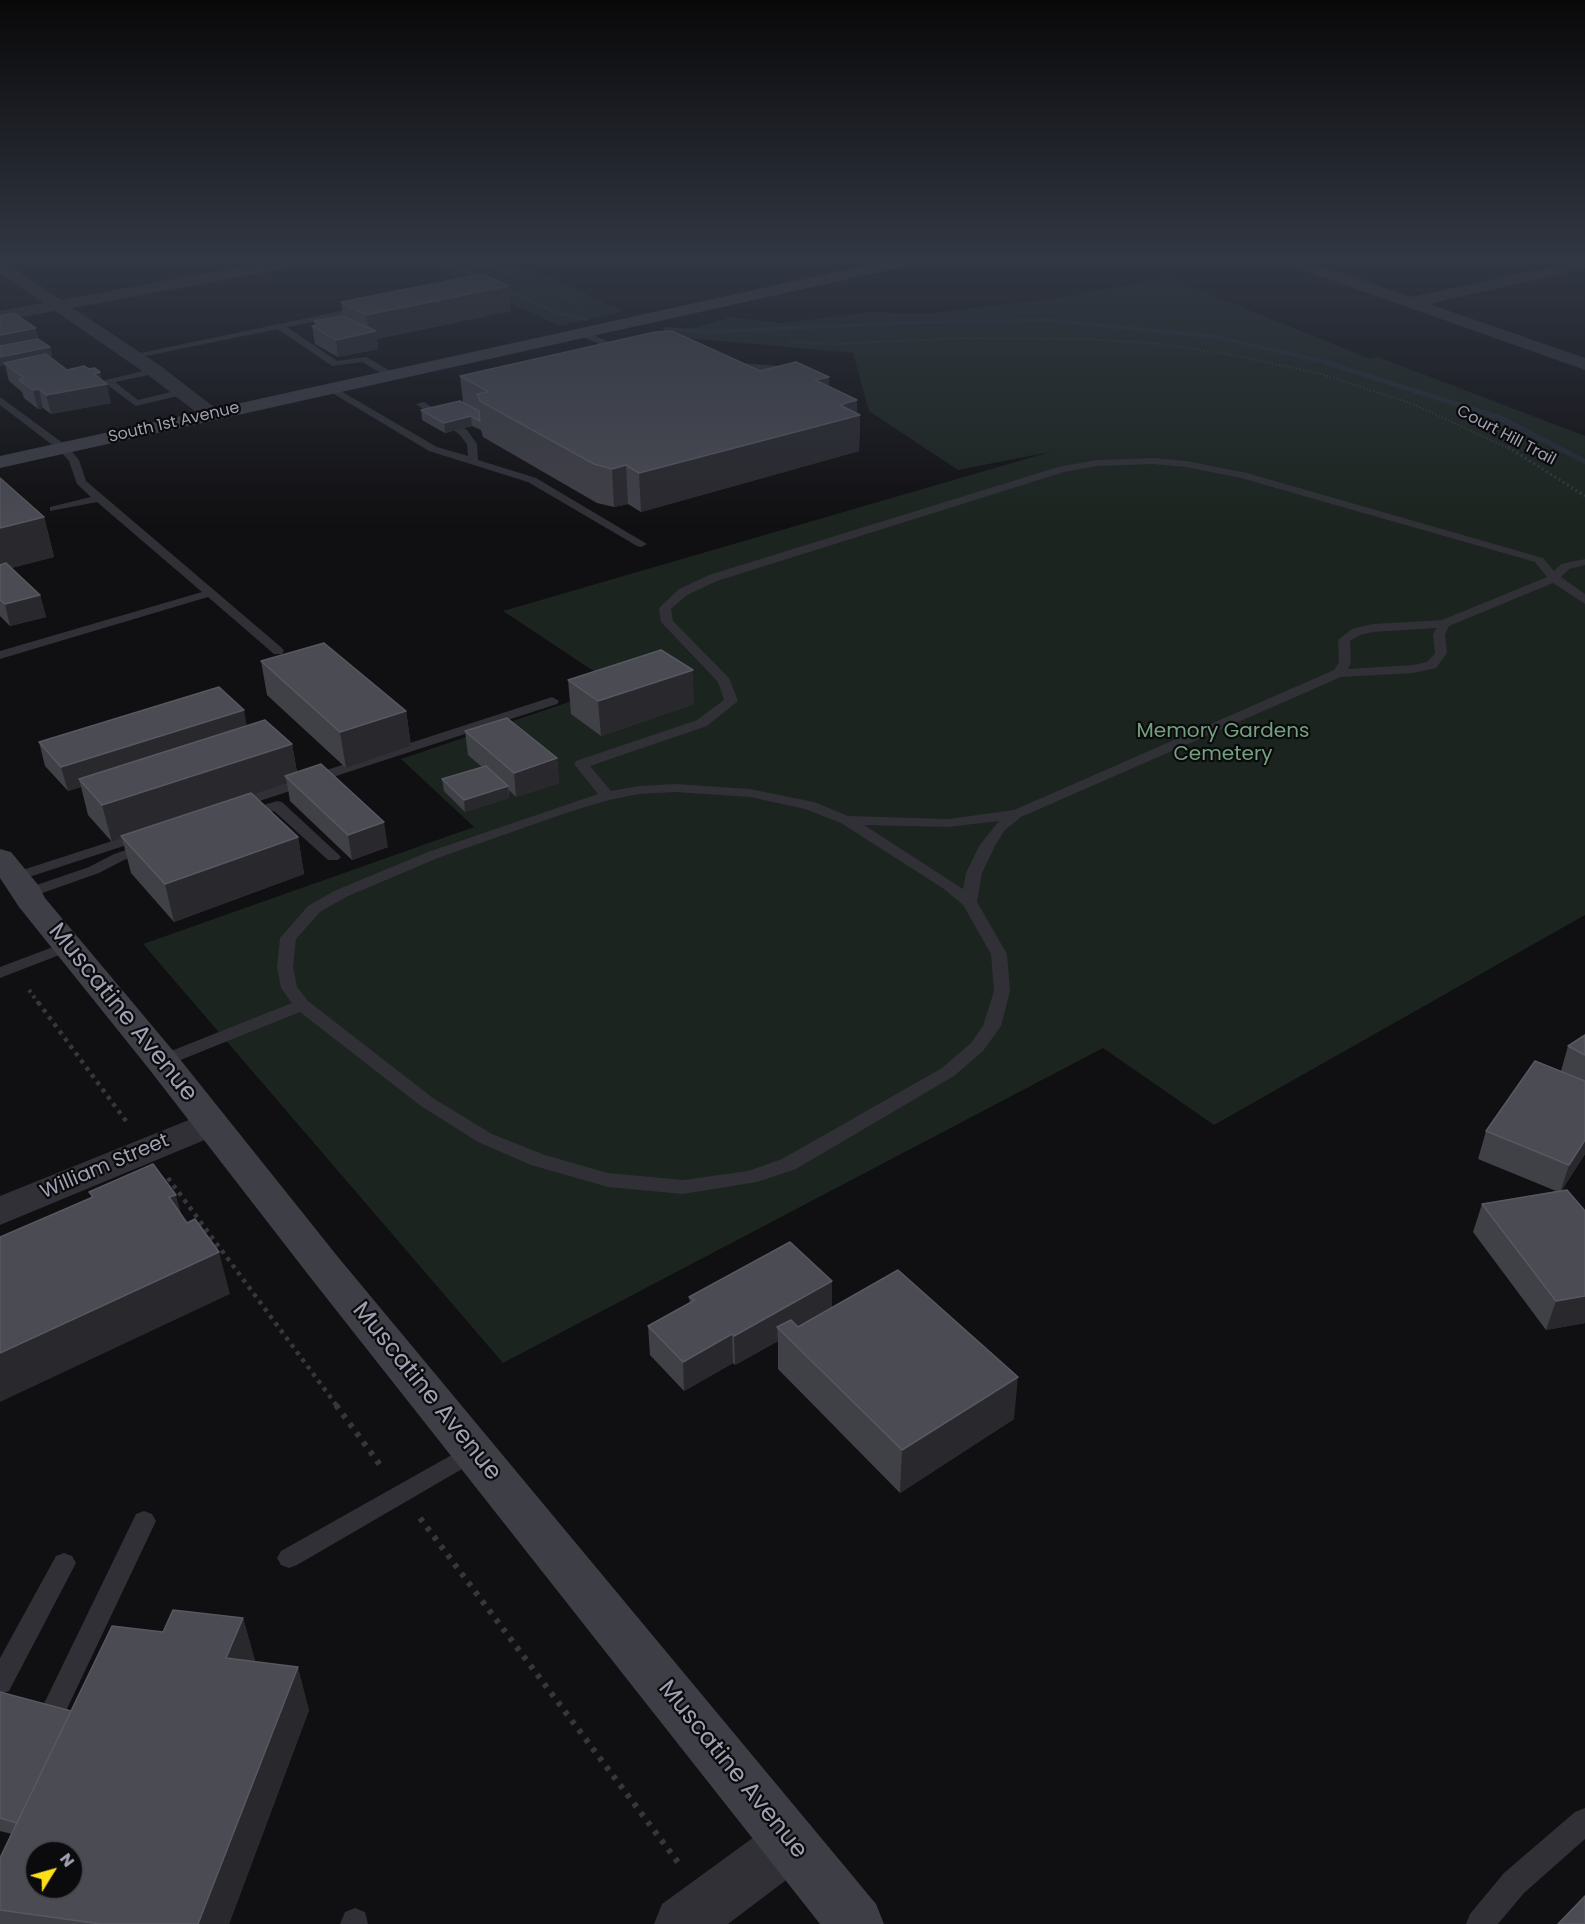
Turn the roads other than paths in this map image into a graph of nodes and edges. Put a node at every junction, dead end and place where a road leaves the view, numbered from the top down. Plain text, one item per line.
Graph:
1 (122, 350) edge
2 (162, 350) edge
3 (314, 350) edge
4 (505, 350) edge
5 (621, 350) edge
6 (1544, 350) edge
7 (633, 355) edge
8 (131, 356) junction
9 (720, 364) edge
10 (1585, 364) edge
11 (790, 370) edge
12 (155, 371) junction
13 (391, 375) junction
14 (332, 388) junction
15 (183, 392) junction
16 (1, 400) edge
17 (421, 404) dead end
18 (212, 415) junction
19 (63, 448) junction
20 (0, 462) edge
21 (473, 462) junction
22 (99, 498) junction
23 (54, 508) dead end
24 (641, 544) dead end
25 (1585, 562) edge
26 (1554, 578) junction
27 (210, 594) junction
28 (1585, 600) edge
29 (1444, 624) junction
30 (278, 651) dead end
31 (0, 655) edge
32 (1339, 673) junction
33 (552, 700) dead end
34 (607, 796) junction
35 (219, 810) edge
36 (1017, 814) junction
37 (232, 820) edge
38 (846, 820) junction
39 (158, 837) edge
40 (333, 857) dead end
41 (14, 876) edge
42 (969, 902) junction
43 (69, 946) junction
44 (7, 971) edge
45 (302, 1005) junction
46 (162, 1061) junction
47 (211, 1123) junction
48 (0, 1211) edge
49 (473, 1452) junction
50 (144, 1521) dead end
51 (289, 1558) dead end
52 (64, 1563) dead end
53 (0, 1683) edge
54 (36, 1748) edge
55 (1585, 1821) edge
56 (791, 1843) junction
57 (695, 1915) edge
58 (856, 1924) edge
59 (1480, 1924) edge

1 - 8 street
2 - 8 lane
3 - 13 lane
4 - 13 main road, South 1st Avenue
5 - 7 lane
6 - 10 street
8 - 12 street
9 - 11 lane
12 - 15 street
12 - 15 lane
13 - 14 main road, South 1st Avenue
14 - 18 main road, South 1st Avenue
14 - 21 lane
15 - 18 street
16 - 19 lane
17 - 21 lane
18 - 19 main road, South 1st Avenue
19 - 20 main road, South 1st Avenue
19 - 22 lane
21 - 24 lane
22 - 23 lane
22 - 27 lane
25 - 26 lane
26 - 28 lane
26 - 29 lane
26 - 34 lane
27 - 30 lane
27 - 31 lane
29 - 32 lane
29 - 32 lane
32 - 36 lane
33 - 35 lane
34 - 38 lane
34 - 45 lane
36 - 38 lane
36 - 42 lane
37 - 40 lane
38 - 42 lane
39 - 41 lane
41 - 43 main road, Muscatine Avenue
42 - 45 lane
43 - 44 lane
43 - 46 main road, Muscatine Avenue
45 - 46 lane
46 - 47 main road, Muscatine Avenue
47 - 48 street, William Street
47 - 49 main road, Muscatine Avenue
49 - 51 lane
49 - 56 main road, Muscatine Avenue
50 - 54 lane
52 - 53 lane
55 - 59 lane
56 - 57 street
56 - 58 main road, Muscatine Avenue

